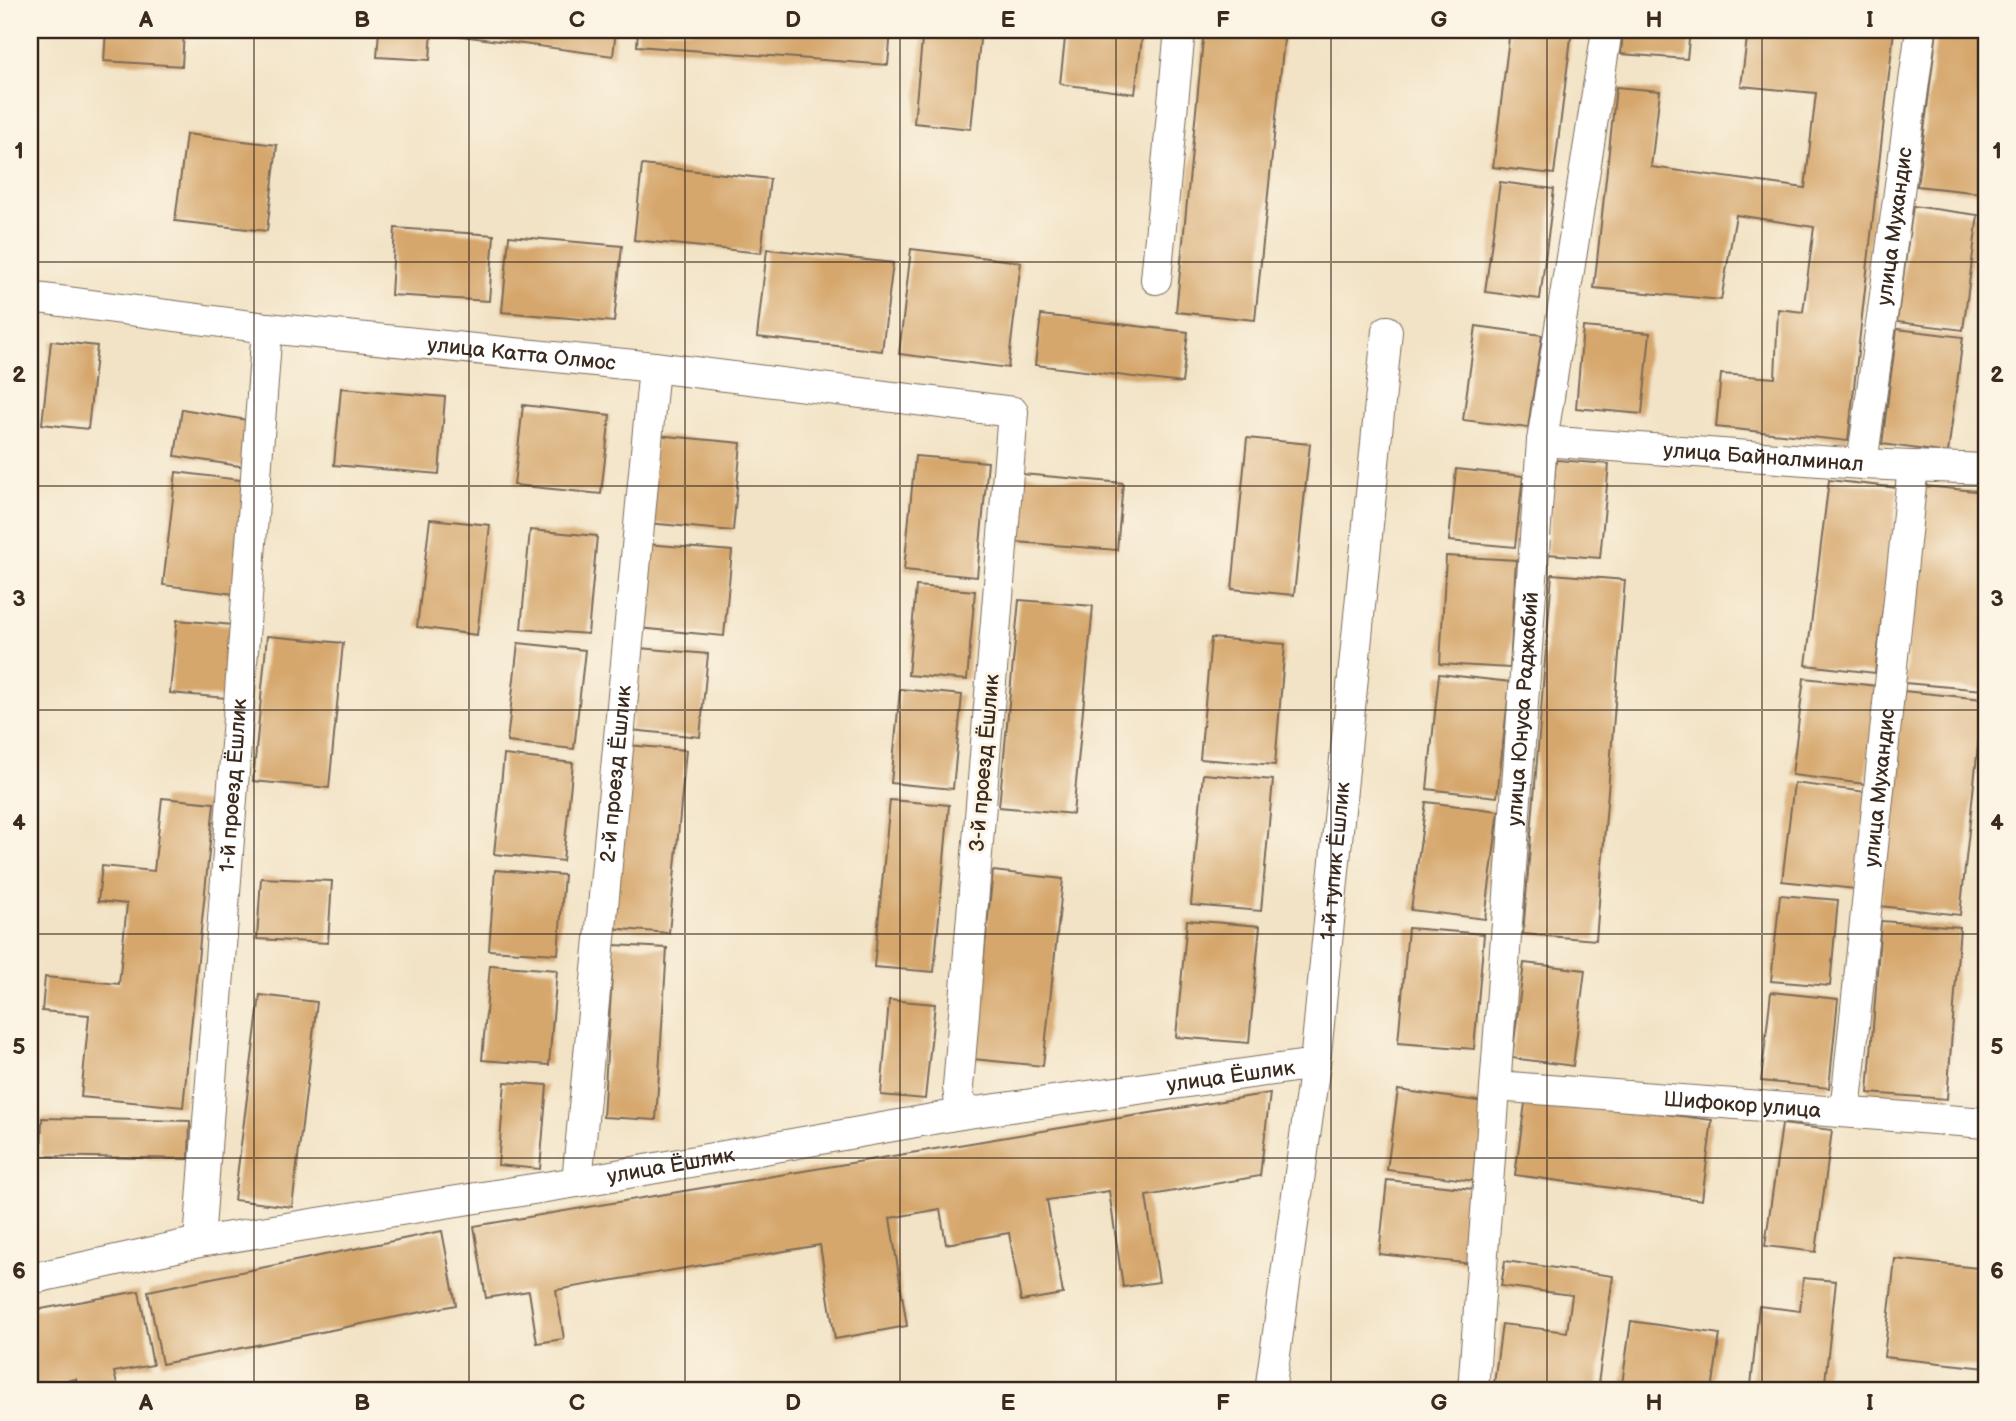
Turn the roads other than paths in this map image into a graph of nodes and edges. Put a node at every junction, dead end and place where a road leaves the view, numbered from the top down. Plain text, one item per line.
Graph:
1 (1180, 30) edge
2 (1607, 30) edge
3 (1921, 30) edge
4 (1157, 279) dead end
5 (30, 297) edge
6 (267, 328) junction
7 (1387, 331) dead end
8 (654, 367) junction
9 (1013, 412) joint
10 (1542, 441) junction
11 (1862, 464) junction
12 (1913, 466) junction
13 (1986, 469) edge
14 (1315, 1064) junction
15 (1496, 1086) junction
16 (1844, 1112) junction
17 (961, 1114) junction
18 (1986, 1123) edge
19 (577, 1182) junction
20 (200, 1242) junction
21 (30, 1279) edge
22 (1270, 1391) edge
23 (1473, 1391) edge

1 - 4 street
2 - 10 street, улица Юнуса Раджабий
3 - 11 street, улица Мухандис
5 - 6 street, улица Катта Олмос
6 - 8 street, улица Катта Олмос
6 - 20 street, 1-й проезд Ёшлик
7 - 14 street, 1-й тупик Ёшлик
8 - 9 street, улица Катта Олмос
8 - 19 street, 2-й проезд Ёшлик
9 - 17 street, 3-й проезд Ёшлик
10 - 11 street, улица Байналминал
10 - 15 street, улица Юнуса Раджабий
11 - 12 street, улица Байналминал
12 - 13 street, улица Байналминал
12 - 16 street, улица Мухандис
14 - 17 street, улица Ёшлик
14 - 22 street, 1-й тупик Ёшлик
15 - 16 street, Шифокор улица
15 - 23 street, улица Юнуса Раджабий
16 - 18 street, Шифокор улица
17 - 19 street, улица Ёшлик
19 - 20 street, улица Ёшлик
20 - 21 street, улица Ёшлик

